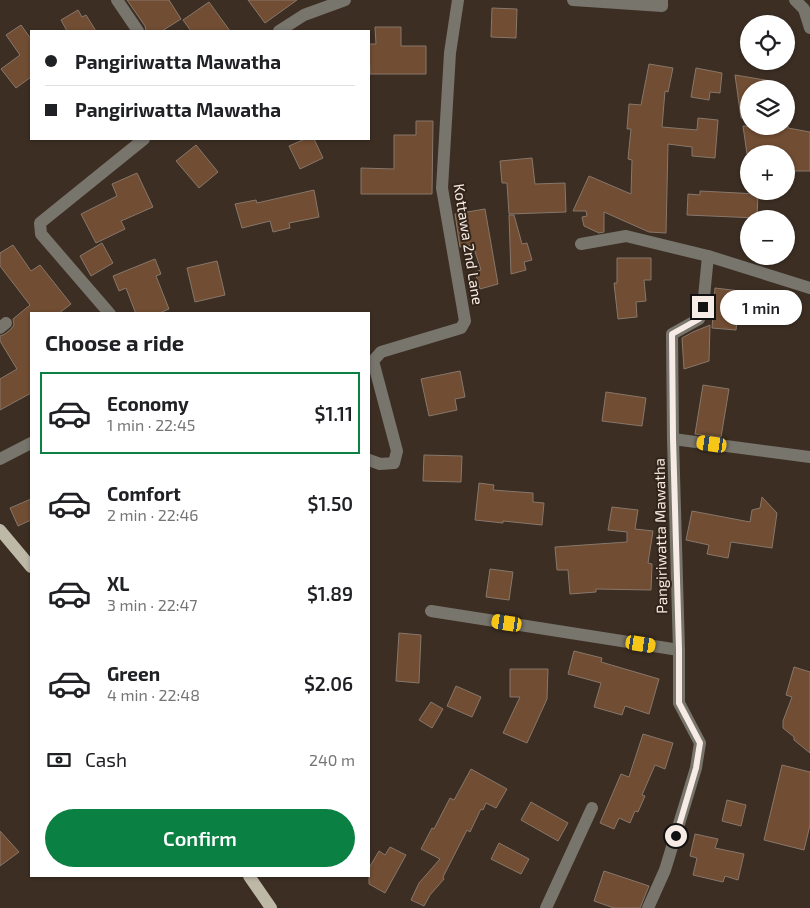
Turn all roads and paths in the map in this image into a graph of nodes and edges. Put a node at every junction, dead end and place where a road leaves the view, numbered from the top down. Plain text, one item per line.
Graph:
1 (117, 0) edge
2 (345, 0) edge
3 (458, 0) edge
4 (573, 0) edge
5 (662, 0) edge
6 (795, 0) edge
7 (810, 28) edge
8 (137, 30) edge
9 (281, 30) edge
10 (143, 140) edge
11 (581, 244) dead end
12 (708, 256) junction
13 (810, 288) edge
14 (108, 312) edge
15 (673, 438) junction
16 (30, 444) edge
17 (810, 456) edge
18 (0, 459) edge
19 (370, 460) edge
20 (0, 530) edge
21 (30, 566) edge
22 (431, 611) dead end
23 (679, 650) junction
24 (592, 808) dead end
25 (250, 877) edge
26 (271, 908) edge
27 (546, 908) edge
28 (648, 908) edge

1 - 8 street
2 - 9 street
3 - 19 street, Kottawa 2nd Lane
4 - 5 street
6 - 7 street
10 - 14 street
11 - 12 street
12 - 13 street
12 - 15 street, Pangiriwatta Mawatha
15 - 17 street
15 - 23 street, Pangiriwatta Mawatha
16 - 18 street
20 - 21 main road
22 - 23 street
23 - 28 street, Pangiriwatta Mawatha
24 - 27 street
25 - 26 main road

